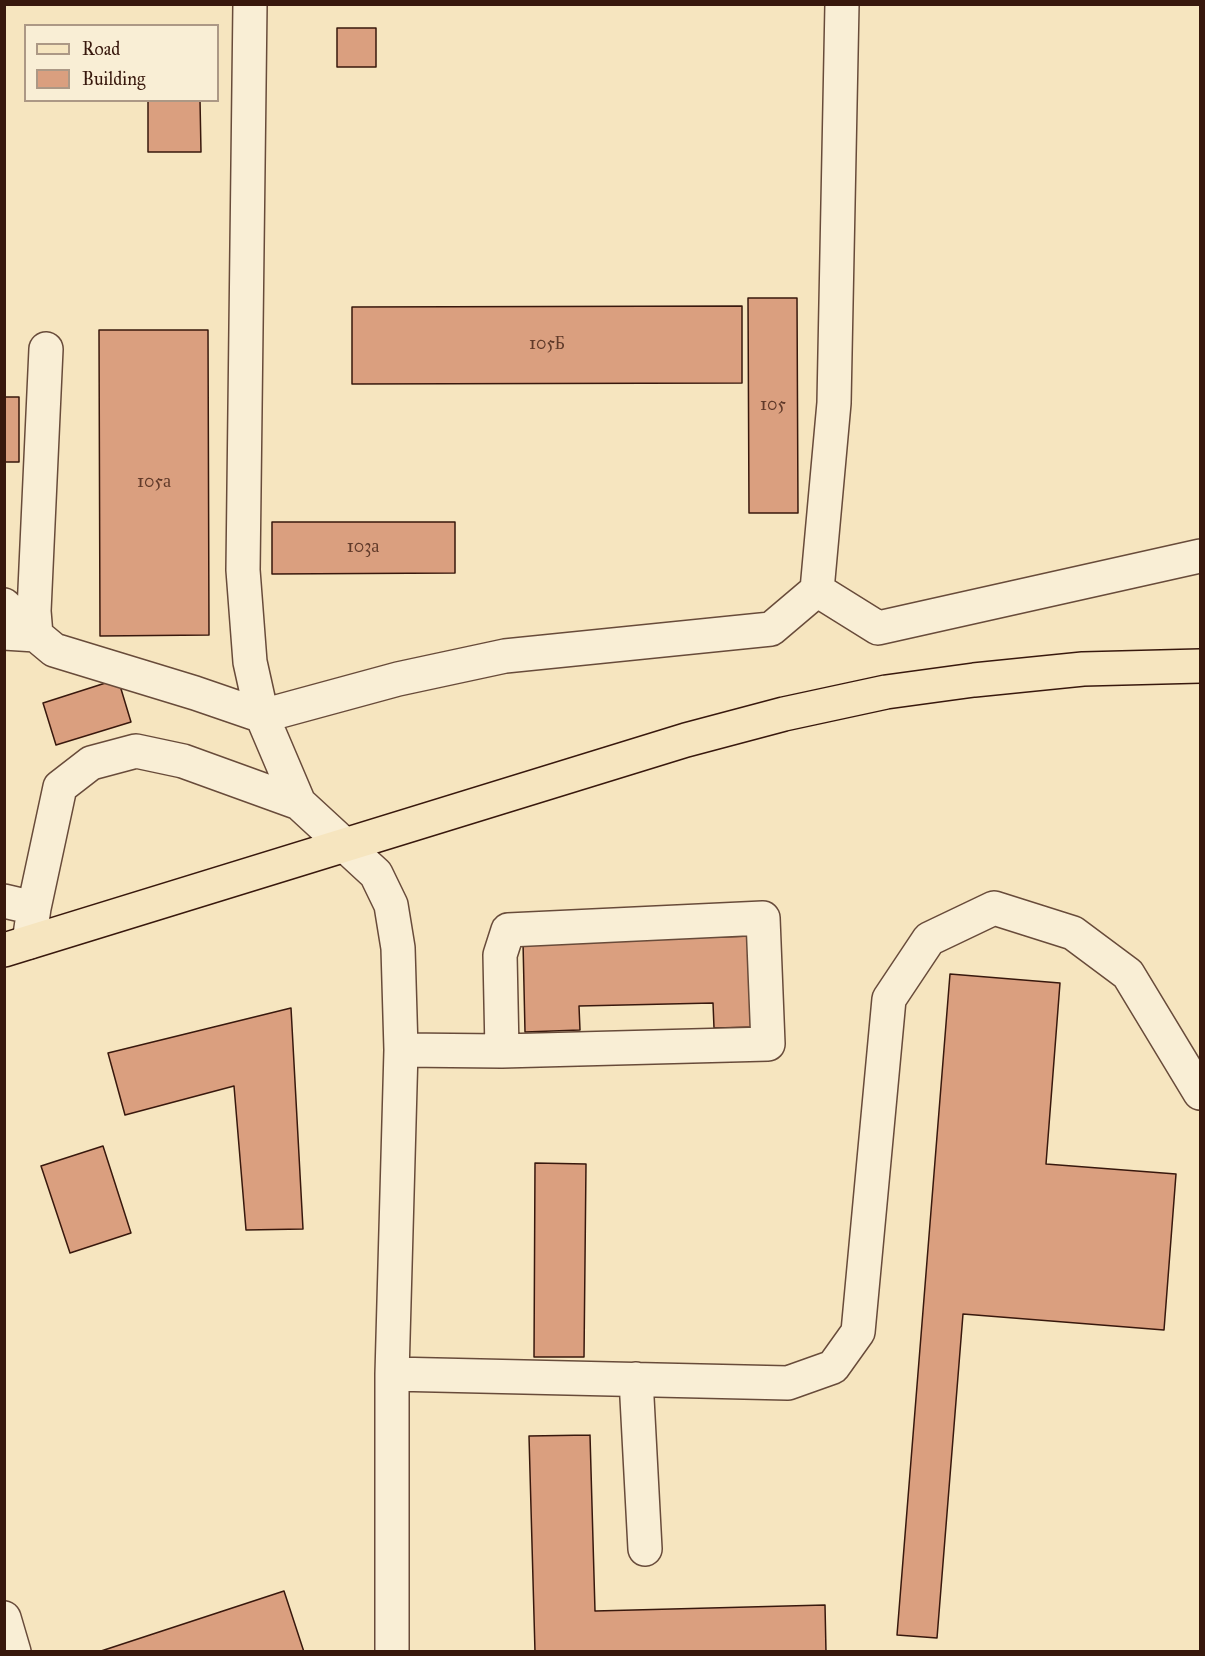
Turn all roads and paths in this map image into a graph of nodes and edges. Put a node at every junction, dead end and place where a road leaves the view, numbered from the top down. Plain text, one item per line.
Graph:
1 (250, 4) edge
2 (842, 4) edge
3 (46, 349) dead end
4 (1200, 556) edge
5 (817, 590) junction
6 (4, 605) edge
7 (20, 634) edge
8 (1200, 666) edge
9 (262, 716) junction
10 (299, 803) junction
11 (347, 846) junction
12 (19, 904) edge
13 (17, 946) edge
14 (401, 1050) junction
15 (502, 1051) junction
16 (1200, 1094) edge
17 (392, 1374) junction
18 (636, 1379) junction
19 (645, 1549) dead end
20 (5, 1617) edge
21 (14, 1652) edge
22 (392, 1652) edge

1 - 9 street
2 - 5 street
3 - 7 street
4 - 5 street
5 - 9 street
6 - 7 street
7 - 9 street
8 - 11 main road
9 - 10 street
10 - 11 street
10 - 12 street
11 - 13 main road
11 - 14 street
12 - 13 street
14 - 15 street
14 - 17 street
15 - 15 street
16 - 18 street
17 - 18 street
17 - 22 street
18 - 19 street
20 - 21 street

